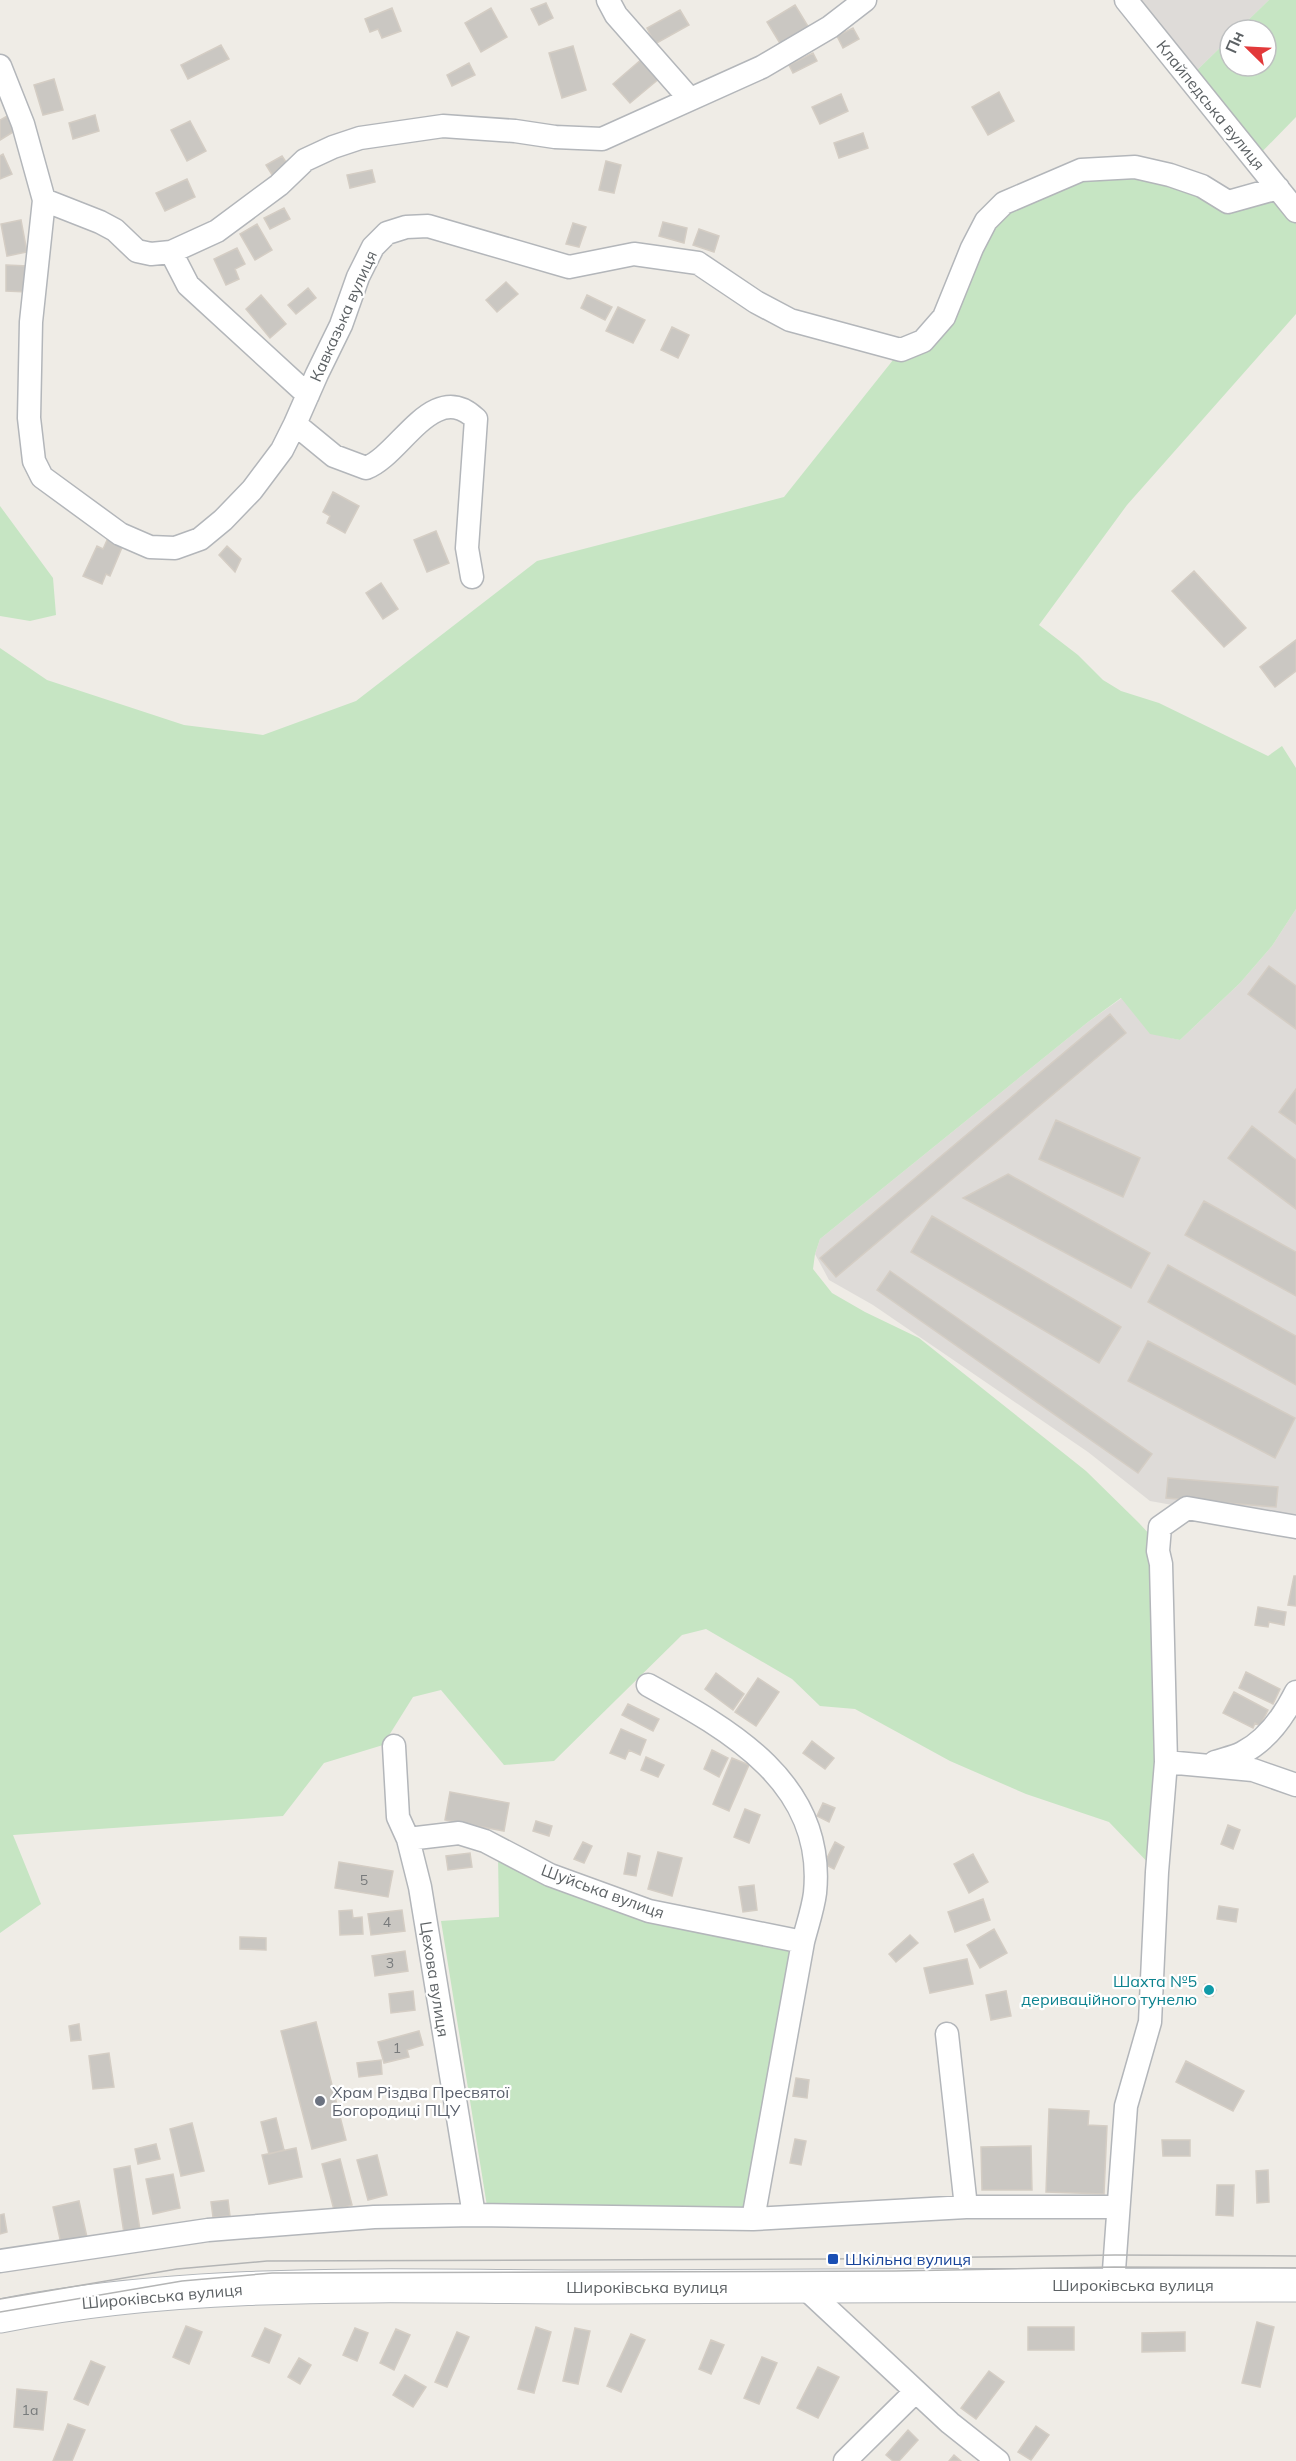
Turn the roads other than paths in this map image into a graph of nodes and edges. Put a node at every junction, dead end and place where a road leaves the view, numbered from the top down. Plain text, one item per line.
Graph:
1 (608, 0) edge
2 (865, 0) edge
3 (1126, 0) edge
4 (0, 66) edge
5 (689, 98) junction
6 (7, 102) edge
7 (1278, 188) junction
8 (44, 200) junction
9 (1296, 210) edge
10 (171, 252) junction
11 (308, 395) junction
12 (295, 424) junction
13 (472, 577) dead end
14 (1296, 1527) edge
15 (648, 1685) dead end
16 (1296, 1692) edge
17 (394, 1746) dead end
18 (1166, 1762) junction
19 (1202, 1766) junction
20 (1296, 1785) edge
21 (408, 1839) junction
22 (803, 1942) junction
23 (946, 2034) dead end
24 (966, 2207) junction
25 (1118, 2207) junction
26 (474, 2215) junction
27 (753, 2219) junction
28 (0, 2261) edge
29 (1113, 2284) junction
30 (1296, 2285) edge
31 (804, 2287) junction
32 (0, 2316) edge
33 (915, 2392) junction
34 (845, 2461) edge
35 (998, 2461) edge

1 - 5 street
2 - 5 street
3 - 7 street, Клайпедська вулиця
4 - 6 street
5 - 10 street
6 - 8 street
7 - 9 street, Клайпедська вулиця
7 - 11 street, Кавказька вулиця
8 - 10 street
8 - 12 street
10 - 11 street, Кавказька вулиця
11 - 12 street
12 - 13 street
14 - 18 street
15 - 22 street
16 - 19 street
17 - 21 street, Цехова вулиця
18 - 19 street
18 - 25 street
19 - 20 street
21 - 22 street, Шуйська вулиця
21 - 26 street, Цехова вулиця
22 - 27 street
23 - 24 street
24 - 25 street
24 - 27 street
25 - 29 street
26 - 27 street
26 - 28 street
29 - 30 main road, Широківська вулиця
29 - 31 main road, Широківська вулиця
31 - 32 main road, Широківська вулиця
31 - 33 street
33 - 34 street
33 - 35 street

